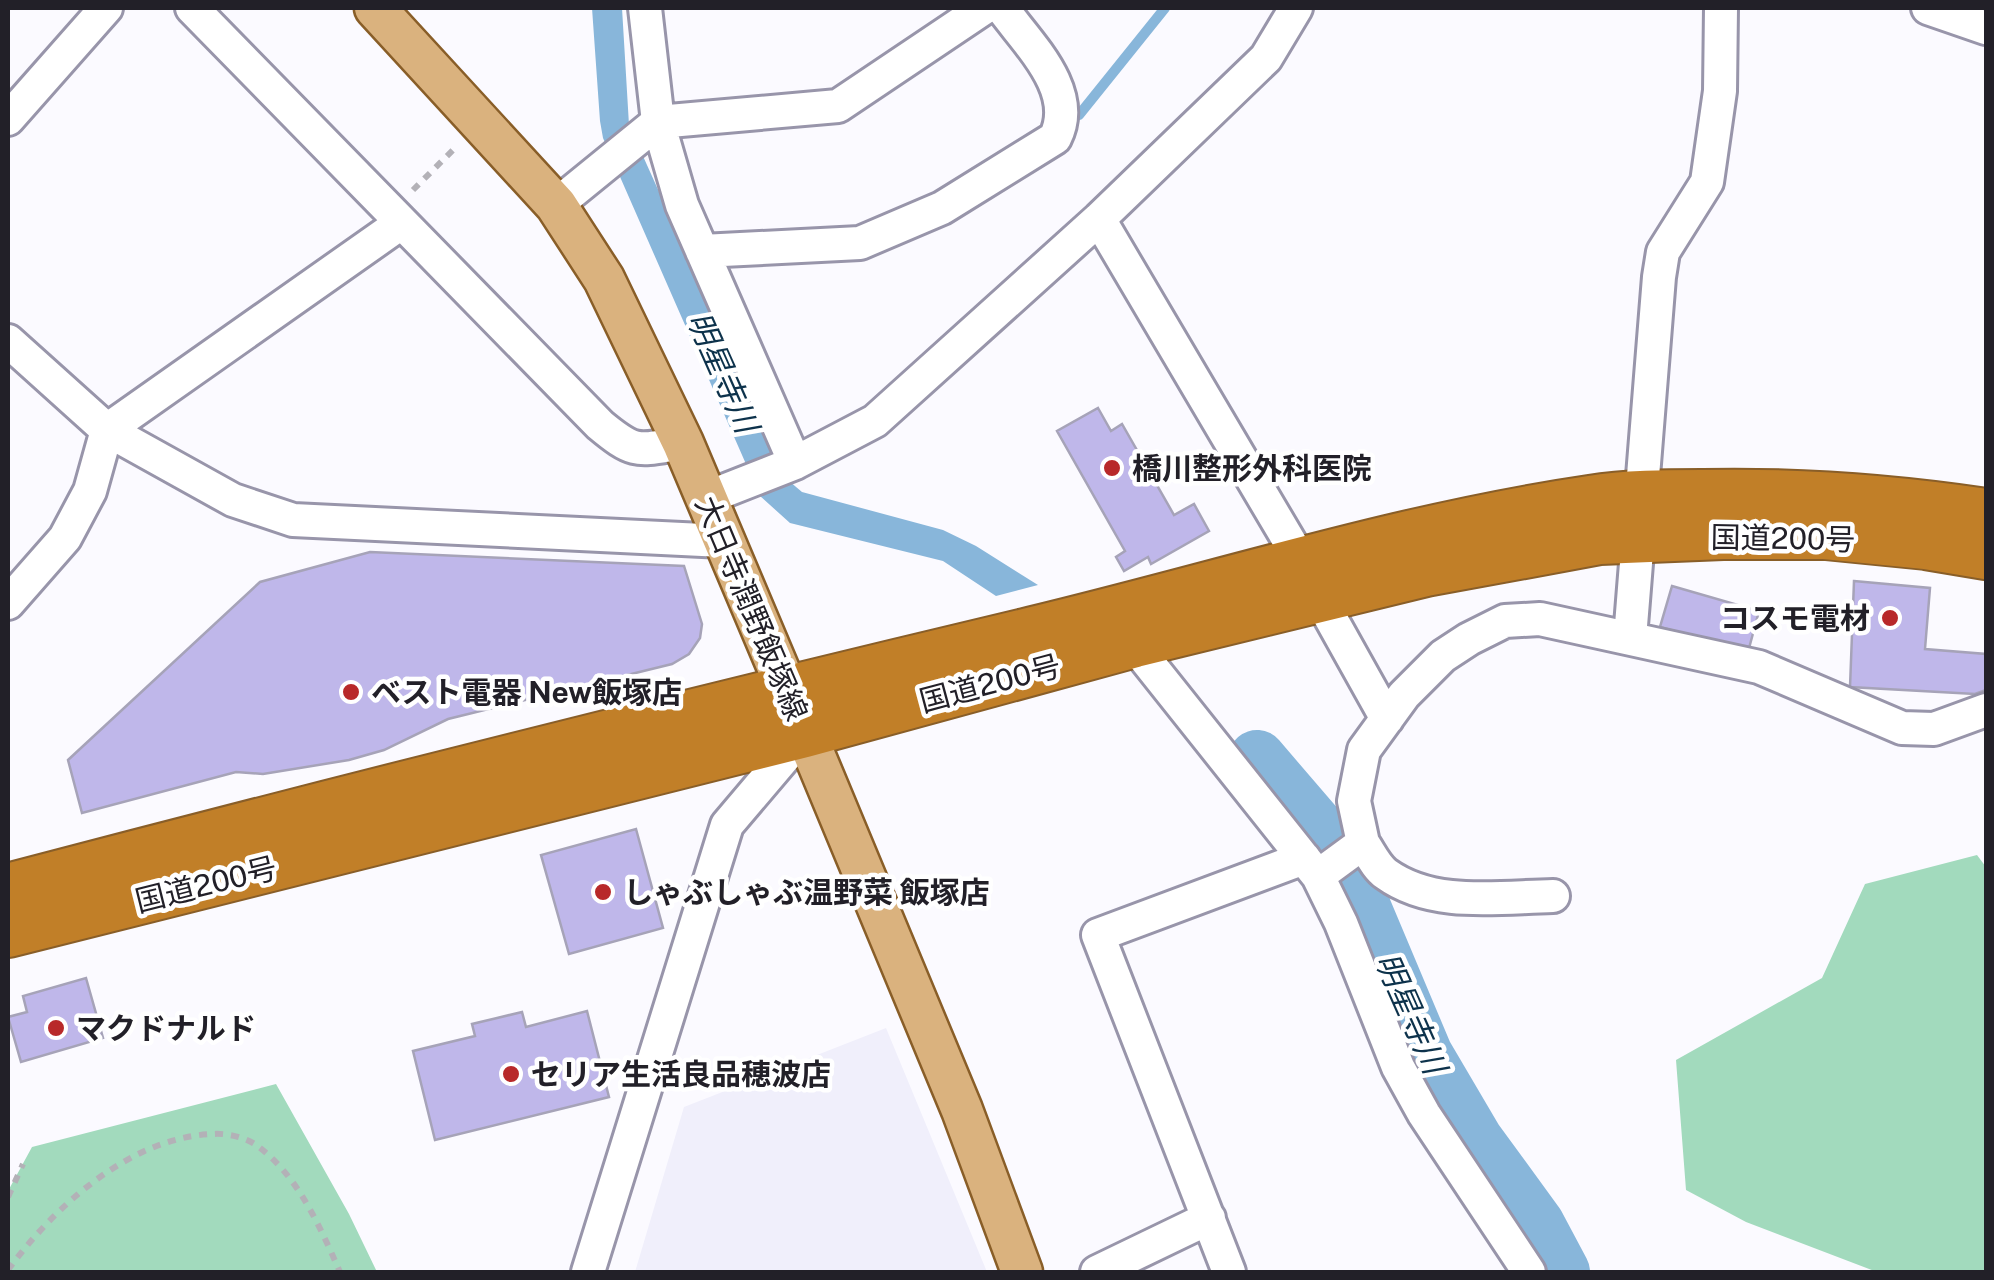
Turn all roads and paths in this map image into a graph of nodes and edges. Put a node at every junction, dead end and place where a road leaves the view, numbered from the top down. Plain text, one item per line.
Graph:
1 (106, 8) edge
2 (192, 8) edge
3 (375, 8) edge
4 (645, 8) edge
5 (984, 8) edge
6 (1002, 8) edge
7 (1296, 8) edge
8 (1721, 8) edge
9 (1928, 8) edge
10 (1986, 28) edge
11 (8, 119) edge
12 (650, 129) junction
13 (457, 146) dead end
14 (556, 204) junction
15 (396, 217) junction
16 (1100, 219) junction
17 (702, 251) junction
18 (8, 341) edge
19 (107, 430) junction
20 (683, 444) junction
21 (790, 464) junction
22 (722, 491) junction
23 (1986, 513) edge
24 (1639, 518) junction
25 (723, 540) junction
26 (1986, 555) edge
27 (1310, 580) junction
28 (8, 603) edge
29 (1120, 629) junction
30 (1630, 638) junction
31 (787, 690) junction
32 (1986, 710) edge
33 (1387, 719) junction
34 (804, 733) junction
35 (1333, 859) junction
36 (8, 888) edge
37 (1553, 896) dead end
38 (8, 932) edge
39 (23, 1164) dead end
40 (8, 1197) edge
41 (1208, 1218) junction
42 (11, 1259) edge
43 (8, 1270) edge
44 (340, 1272) edge
45 (588, 1272) edge
46 (1022, 1272) edge
47 (1097, 1272) edge
48 (1229, 1272) edge
49 (1529, 1272) edge

1 - 11 street
2 - 15 street
3 - 14 main road, 大日寺潤野飯塚線
4 - 12 street
5 - 12 street
6 - 17 street
7 - 16 street
8 - 24 street
9 - 10 street
12 - 14 street
12 - 17 street
13 - 15 path
14 - 20 main road, 大日寺潤野飯塚線
15 - 19 street
15 - 20 street
16 - 21 street
16 - 27 street
17 - 21 street
18 - 19 street
19 - 25 street
19 - 28 street
20 - 22 main road, 大日寺潤野飯塚線
21 - 22 street
22 - 25 main road, 大日寺潤野飯塚線
23 - 24 highway, 国道200号
24 - 26 highway, 国道200号
24 - 27 highway, 国道200号
24 - 30 street
25 - 31 main road, 大日寺潤野飯塚線
27 - 29 highway, 国道200号
27 - 33 street
29 - 31 highway, 国道200号
29 - 34 highway, 国道200号
29 - 35 street
30 - 32 street
30 - 33 street
31 - 34 main road, 大日寺潤野飯塚線
31 - 36 highway, 国道200号
33 - 35 street
34 - 38 highway, 国道200号
34 - 45 street
34 - 46 main road, 大日寺潤野飯塚線
35 - 37 street
35 - 41 street
35 - 49 street
39 - 40 path
41 - 47 street
41 - 48 street
42 - 43 path
42 - 44 path

